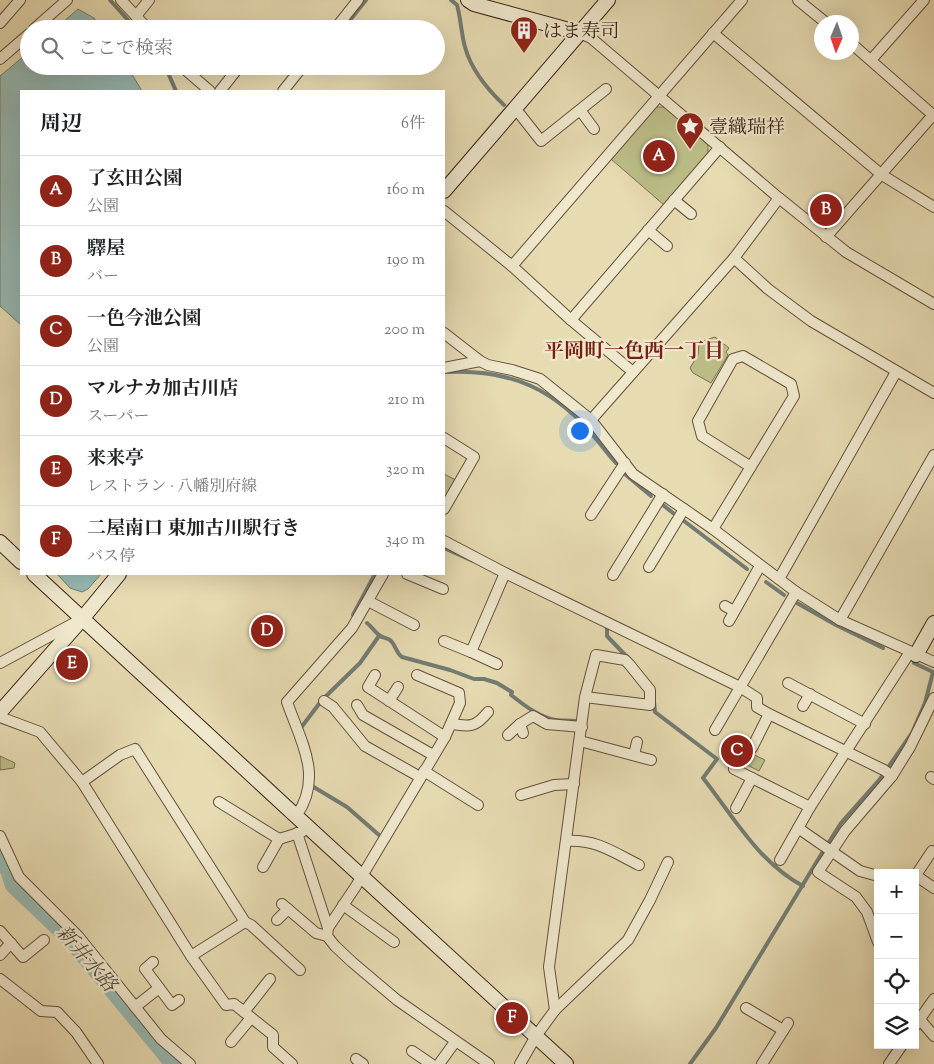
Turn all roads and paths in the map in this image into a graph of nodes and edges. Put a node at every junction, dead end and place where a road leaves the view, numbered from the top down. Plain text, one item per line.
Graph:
1 (5, 0) edge
2 (68, 0) edge
3 (121, 0) edge
4 (149, 0) edge
5 (358, 0) edge
6 (468, 0) edge
7 (608, 0) edge
8 (742, 0) edge
9 (798, 0) edge
10 (924, 0) edge
11 (17, 4) edge
12 (817, 15) edge
13 (136, 16) junction
14 (45, 20) edge
15 (140, 20) edge
16 (341, 20) edge
17 (0, 24) edge
18 (713, 32) junction
19 (580, 33) junction
20 (20, 41) edge
21 (859, 50) edge
22 (1, 55) edge
23 (872, 60) junction
24 (191, 75) edge
25 (233, 75) edge
26 (296, 75) edge
27 (606, 89) dead end
28 (209, 90) edge
29 (221, 90) edge
30 (284, 90) edge
31 (659, 95) junction
32 (516, 108) junction
33 (580, 110) junction
34 (934, 114) edge
35 (594, 130) dead end
36 (720, 147) junction
37 (882, 175) junction
38 (445, 190) edge
39 (779, 198) junction
40 (674, 200) junction
41 (934, 207) edge
42 (445, 213) edge
43 (691, 214) dead end
44 (648, 230) junction
45 (826, 236) junction
46 (667, 246) dead end
47 (734, 258) junction
48 (512, 266) junction
49 (934, 304) edge
50 (571, 320) junction
51 (445, 334) edge
52 (480, 362) junction
53 (445, 368) edge
54 (633, 372) junction
55 (896, 372) junction
56 (934, 393) edge
57 (591, 420) junction
58 (445, 439) edge
59 (934, 455) edge
60 (625, 463) junction
61 (752, 467) junction
62 (663, 494) junction
63 (445, 507) edge
64 (592, 507) dead end
65 (684, 509) junction
66 (713, 529) junction
67 (0, 542) edge
68 (445, 542) edge
69 (20, 561) edge
70 (760, 566) junction
71 (649, 567) dead end
72 (505, 573) junction
73 (35, 575) edge
74 (118, 575) edge
75 (381, 575) edge
76 (410, 575) edge
77 (613, 575) dead end
78 (778, 579) junction
79 (443, 589) dead end
80 (796, 592) junction
81 (368, 601) junction
82 (730, 613) dead end
83 (82, 619) junction
84 (840, 620) junction
85 (934, 623) edge
86 (414, 625) dead end
87 (444, 641) dead end
88 (471, 652) junction
89 (913, 654) junction
90 (934, 662) edge
91 (0, 663) edge
92 (497, 664) dead end
93 (374, 675) dead end
94 (417, 675) dead end
95 (788, 683) dead end
96 (398, 687) dead end
97 (740, 687) junction
98 (810, 694) junction
99 (585, 697) junction
100 (934, 698) edge
101 (324, 701) dead end
102 (389, 701) junction
103 (357, 705) dead end
104 (804, 706) dead end
105 (0, 712) edge
106 (488, 712) dead end
107 (769, 714) junction
108 (0, 717) edge
109 (452, 724) junction
110 (865, 724) junction
111 (582, 727) junction
112 (715, 730) dead end
113 (508, 735) dead end
114 (445, 737) junction
115 (580, 741) junction
116 (637, 742) dead end
117 (752, 748) dead end
118 (847, 752) junction
119 (634, 755) junction
120 (433, 756) junction
121 (651, 760) dead end
122 (734, 769) dead end
123 (888, 773) junction
124 (422, 774) junction
125 (752, 778) junction
126 (82, 782) junction
127 (574, 784) junction
128 (521, 796) dead end
129 (219, 802) dead end
130 (478, 805) dead end
131 (810, 807) junction
132 (736, 808) dead end
133 (297, 816) junction
134 (798, 828) junction
135 (311, 830) junction
136 (297, 833) junction
137 (0, 836) edge
138 (279, 839) junction
139 (566, 841) junction
140 (828, 848) junction
141 (932, 851) dead end
142 (780, 860) dead end
143 (668, 862) dead end
144 (639, 865) dead end
145 (263, 867) dead end
146 (919, 870) edge
147 (874, 875) edge
148 (360, 877) junction
149 (919, 877) edge
150 (934, 888) edge
151 (343, 905) junction
152 (277, 920) dead end
153 (245, 922) junction
154 (0, 931) edge
155 (874, 931) edge
156 (327, 932) junction
157 (44, 940) dead end
158 (394, 942) dead end
159 (11, 943) junction
160 (0, 955) edge
161 (191, 956) junction
162 (153, 962) dead end
163 (300, 970) dead end
164 (0, 978) edge
165 (270, 979) dead end
166 (159, 988) junction
167 (934, 999) edge
168 (179, 1000) dead end
169 (135, 1007) junction
170 (746, 1008) dead end
171 (555, 1010) junction
172 (248, 1015) junction
173 (919, 1018) edge
174 (919, 1022) edge
175 (536, 1036) junction
176 (934, 1036) edge
177 (231, 1042) dead end
178 (455, 1042) junction
179 (899, 1049) edge
180 (412, 1051) dead end
181 (95, 1060) edge
182 (83, 1064) edge
183 (190, 1064) edge
184 (292, 1064) edge
185 (431, 1064) edge
186 (440, 1064) edge
187 (489, 1064) edge
188 (520, 1064) edge
189 (566, 1064) edge
190 (762, 1064) edge
191 (889, 1064) edge

1 - 11 street
2 - 14 street
3 - 13 street
4 - 13 street
5 - 16 street
6 - 19 street
7 - 19 street
8 - 18 street
9 - 12 street
10 - 23 street
11 - 17 street
13 - 15 street
18 - 31 street
18 - 37 street
19 - 31 street
19 - 32 street
20 - 22 street
21 - 23 street
23 - 34 street
24 - 28 street
25 - 29 street
26 - 30 street
27 - 33 street
31 - 36 street
31 - 48 street
32 - 33 street
32 - 38 street
33 - 35 street
34 - 37 street
36 - 39 street
36 - 40 street
37 - 41 street
37 - 45 street
39 - 45 street
39 - 47 street
40 - 43 street
40 - 44 street
42 - 48 street
44 - 46 street
44 - 50 street
45 - 49 street
47 - 54 street
47 - 55 street
48 - 50 street
50 - 54 street
51 - 52 street
52 - 53 street
52 - 57 street
54 - 57 street
55 - 56 street
55 - 78 street
57 - 60 street
58 - 63 street
59 - 84 street
60 - 62 street
60 - 64 street
61 - 61 street
61 - 66 street
62 - 65 street
62 - 77 street
65 - 66 street
65 - 71 street
66 - 70 street
67 - 69 street
68 - 72 street
70 - 78 street
70 - 82 street
72 - 88 street
72 - 97 street
73 - 83 street
74 - 83 street
75 - 81 street
76 - 79 street
78 - 80 street
80 - 84 street
80 - 97 street
81 - 86 street
81 - 133 street
83 - 91 street
83 - 105 street
83 - 133 street
84 - 89 street
85 - 89 street
87 - 88 street
88 - 92 street
89 - 90 street
89 - 110 street
93 - 102 street
94 - 109 street
95 - 98 street
96 - 102 street
97 - 107 street
97 - 112 street
98 - 104 street
98 - 110 street
99 - 99 street
99 - 111 street
100 - 123 street
101 - 124 street
102 - 114 street
103 - 120 street
106 - 109 street
107 - 117 street
107 - 118 street
108 - 126 street
109 - 114 street
110 - 118 street
111 - 113 street
111 - 115 street
114 - 120 street
115 - 119 street
115 - 127 street
116 - 119 street
118 - 123 street
118 - 131 street
119 - 121 street
120 - 124 street
122 - 125 street
123 - 140 street
124 - 130 street
124 - 148 street
125 - 131 street
125 - 132 street
126 - 153 street
126 - 161 street
127 - 128 street
127 - 139 street
129 - 138 street
131 - 134 street
133 - 135 street
134 - 140 street
134 - 142 street
135 - 136 street
135 - 148 street
136 - 138 street
136 - 156 street
137 - 169 street
138 - 145 street
139 - 144 street
139 - 171 street
140 - 147 street
140 - 155 street
141 - 146 street
143 - 171 street
148 - 151 street
148 - 175 street
149 - 150 street
151 - 156 street
151 - 158 street
152 - 156 street
153 - 161 street
153 - 163 street
154 - 159 street
156 - 178 street
157 - 159 street
159 - 160 street
161 - 172 street
162 - 166 street
164 - 181 street
165 - 172 street
166 - 168 street
166 - 169 street
167 - 173 street
169 - 183 street
170 - 190 street
171 - 175 street
172 - 177 street
172 - 184 street
174 - 176 street
175 - 188 street
175 - 189 street
178 - 186 street
178 - 187 street
179 - 191 street
180 - 185 street
181 - 182 street

